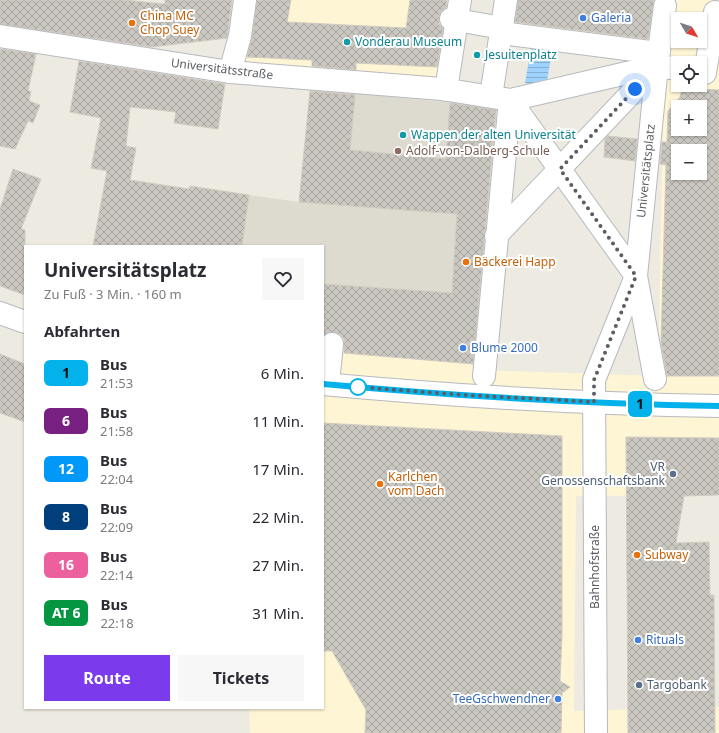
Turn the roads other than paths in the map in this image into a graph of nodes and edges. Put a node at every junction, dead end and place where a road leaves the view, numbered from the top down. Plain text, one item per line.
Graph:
1 (245, 0) edge
2 (506, 0) edge
3 (665, 6) dead end
4 (715, 12) dead end
5 (456, 13) edge
6 (502, 30) junction
7 (0, 36) edge
8 (657, 60) junction
9 (671, 66) edge
10 (230, 72) junction
11 (708, 73) edge
12 (446, 90) junction
13 (501, 98) junction
14 (560, 169) junction
15 (496, 236) junction
16 (636, 276) junction
17 (0, 313) edge
18 (24, 322) edge
19 (332, 344) dead end
20 (484, 376) dead end
21 (655, 379) dead end
22 (326, 384) edge
23 (594, 402) junction
24 (719, 406) edge
25 (596, 733) edge

1 - 10 street
2 - 6 street
3 - 8 street, Universitätsplatz
4 - 11 street
5 - 6 street
5 - 12 street
6 - 8 street
6 - 13 street
7 - 10 street, Universitätsstraße
8 - 9 street
8 - 13 street
8 - 14 street
8 - 16 street, Universitätsplatz
10 - 12 street, Universitätsstraße
12 - 13 street
13 - 14 street, Universitätsplatz
13 - 15 street
14 - 15 street
14 - 16 street, Universitätsplatz
15 - 20 street
16 - 21 street, Universitätsplatz
16 - 23 street, Universitätsplatz
17 - 18 street
19 - 22 street
22 - 23 street
23 - 24 street
23 - 25 street, Bahnhofstraße

